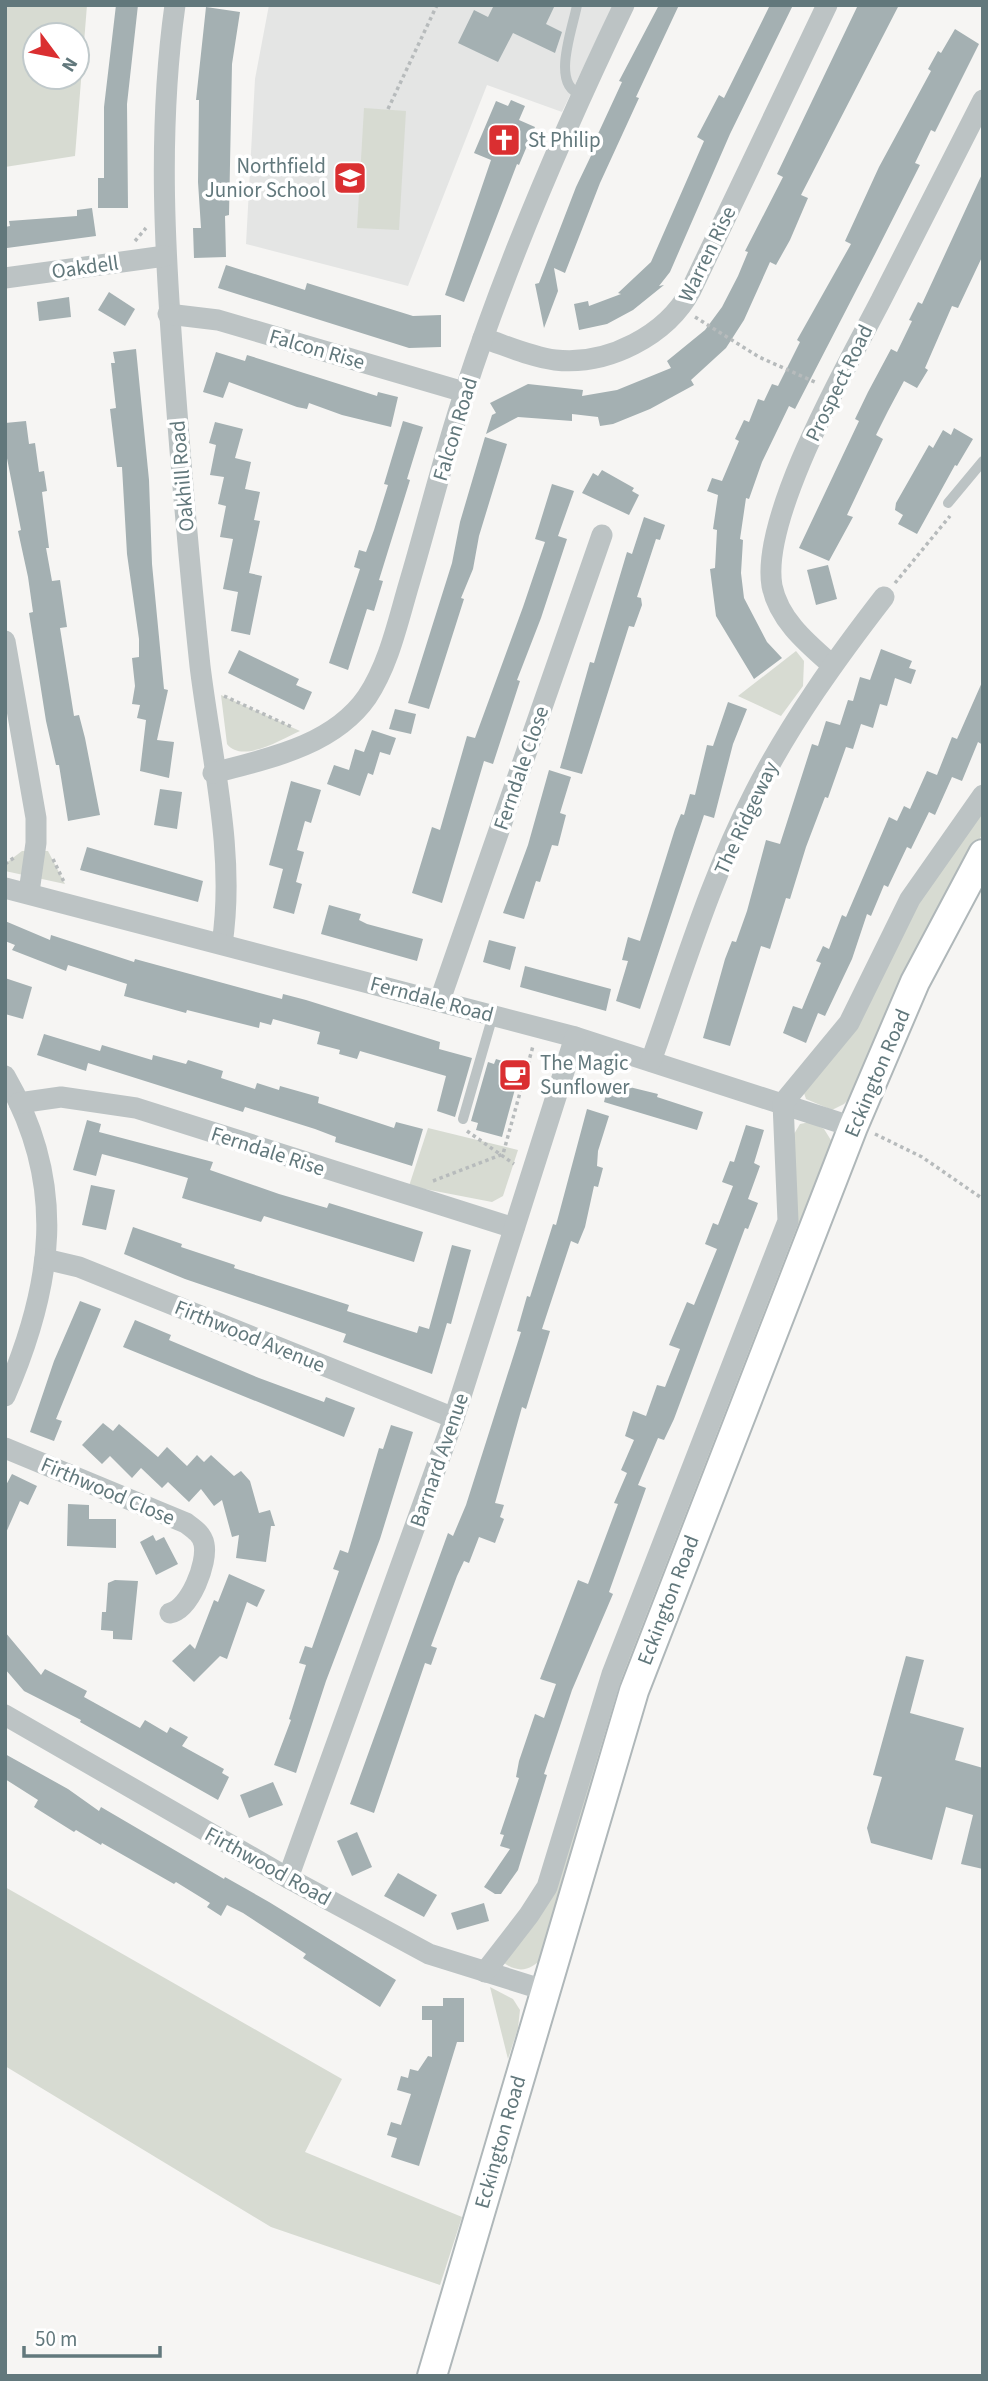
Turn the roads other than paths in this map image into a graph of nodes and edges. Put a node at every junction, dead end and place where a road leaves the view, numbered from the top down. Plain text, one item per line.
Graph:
1 (176, 5) edge
2 (578, 5) edge
3 (624, 5) edge
4 (827, 5) edge
5 (581, 94) junction
6 (983, 100) edge
7 (165, 256) junction
8 (5, 278) edge
9 (168, 314) junction
10 (483, 338) junction
11 (464, 392) junction
12 (983, 461) edge
13 (953, 505) road end
14 (602, 536) dead end
15 (884, 597) road end
16 (5, 640) edge
17 (832, 665) junction
18 (214, 773) junction
19 (983, 795) edge
20 (983, 854) edge
21 (5, 888) edge
22 (29, 892) junction
23 (222, 944) junction
24 (440, 1000) junction
25 (493, 1015) junction
26 (575, 1037) junction
27 (651, 1061) junction
28 (5, 1076) edge
29 (19, 1103) junction
30 (783, 1103) junction
31 (463, 1119) road end
32 (853, 1127) junction
33 (514, 1227) junction
34 (45, 1259) junction
35 (5, 1396) edge
36 (454, 1418) junction
37 (5, 1448) edge
38 (170, 1612) dead end
39 (5, 1715) edge
40 (288, 1878) junction
41 (485, 1972) junction
42 (544, 1990) junction
43 (432, 2376) edge

1 - 7 street, Oakhill Road
2 - 5 lane
3 - 5 street, Falcon Road
4 - 10 street, Warren Rise
5 - 10 street, Falcon Road
6 - 17 street, Prospect Road
7 - 8 street, Oakdell
7 - 9 street, Oakhill Road
9 - 11 street, Falcon Rise
9 - 18 street, Oakhill Road
10 - 11 street, Falcon Road
11 - 18 street, Falcon Road
12 - 13 lane
14 - 24 street, Ferndale Close
15 - 17 street, The Ridgeway
16 - 22 street
17 - 27 street, The Ridgeway
18 - 23 street, Oakhill Road
19 - 30 street, Eckington Road
20 - 32 main road, Eckington Road
21 - 22 street, Ferndale Road
22 - 23 street, Ferndale Road
23 - 24 street, Ferndale Road
24 - 25 street, Ferndale Road
25 - 26 street, Ferndale Road
25 - 31 lane
26 - 27 street, Ferndale Road
26 - 33 street, Barnard Avenue
27 - 30 street, Ferndale Road
28 - 29 street
29 - 33 street, Ferndale Rise
29 - 34 street
30 - 32 street, Ferndale Road
30 - 41 street, Eckington Road
32 - 42 main road, Eckington Road
33 - 36 street, Barnard Avenue
34 - 35 street
34 - 36 street, Firthwood Avenue
36 - 40 street, Barnard Avenue
37 - 38 street, Firthwood Close
39 - 40 street, Firthwood Road
40 - 41 street, Firthwood Road
41 - 42 street, Firthwood Road
42 - 43 main road, Eckington Road

